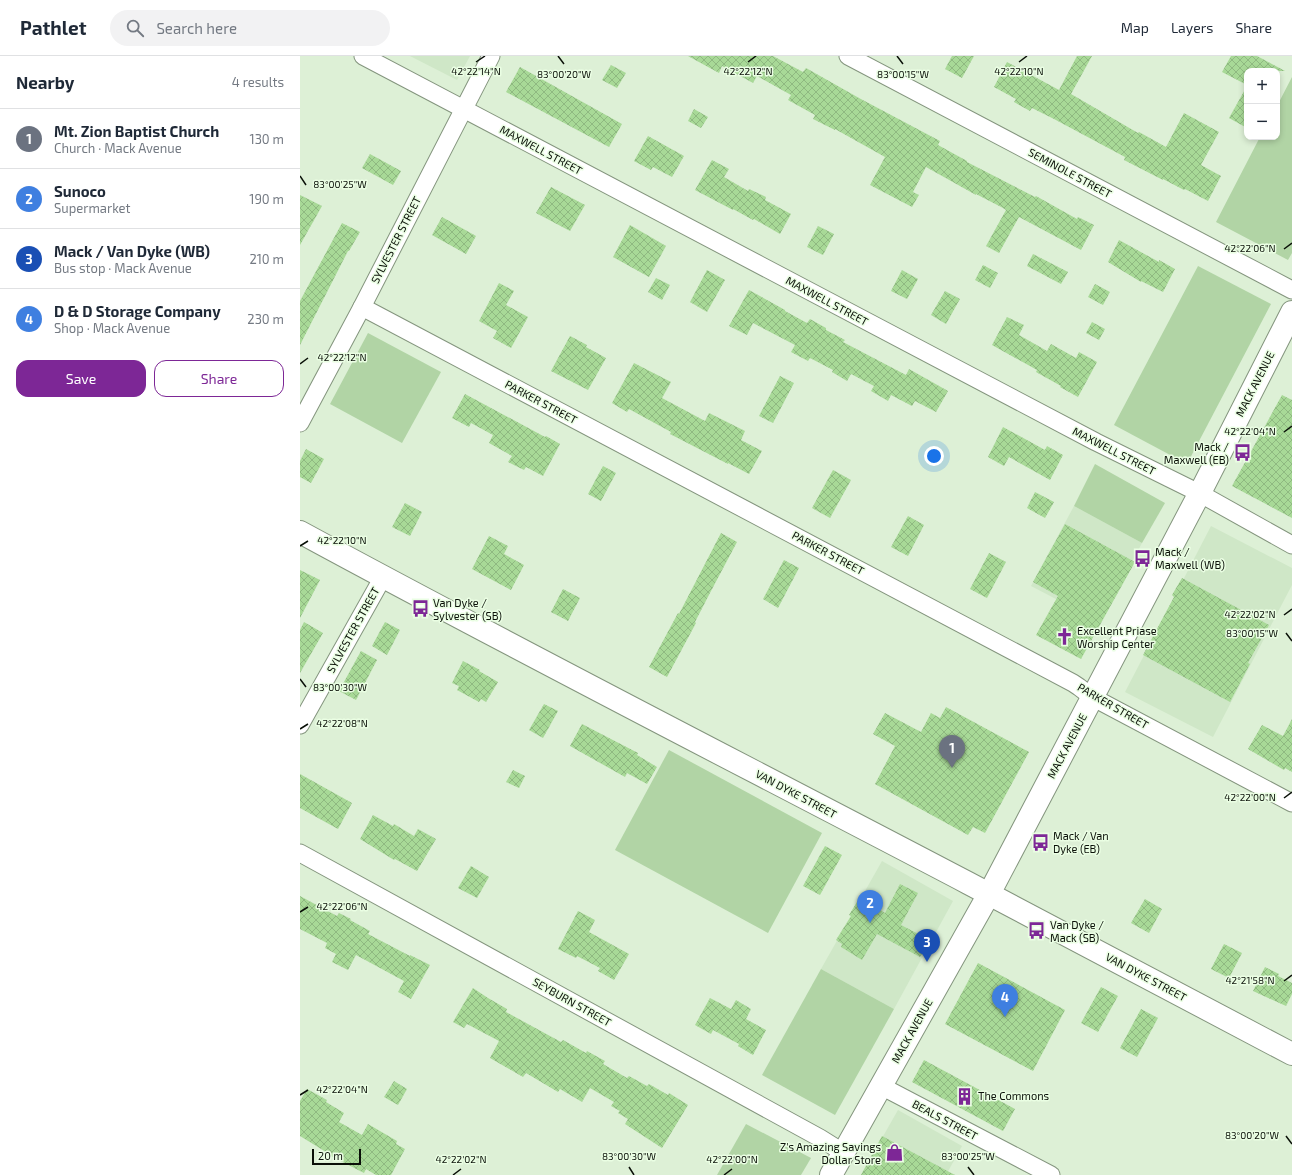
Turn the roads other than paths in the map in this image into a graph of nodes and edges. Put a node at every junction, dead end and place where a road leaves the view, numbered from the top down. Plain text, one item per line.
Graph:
1 (363, 56) edge
2 (491, 56) edge
3 (848, 56) edge
4 (463, 109) junction
5 (1292, 290) edge
6 (362, 307) junction
7 (1292, 312) edge
8 (1286, 337) edge
9 (300, 423) edge
10 (1199, 493) junction
11 (300, 532) edge
12 (1292, 546) edge
13 (383, 577) junction
14 (1092, 697) junction
15 (300, 725) edge
16 (1292, 803) edge
17 (300, 853) edge
18 (989, 894) junction
19 (1292, 1054) edge
20 (881, 1086) junction
21 (844, 1153) junction
22 (831, 1175) edge
23 (1051, 1175) edge

1 - 4 street, MAXWELL STREET
2 - 4 street, SYLVESTER STREET
3 - 5 street, SEMINOLE STREET
4 - 6 street, SYLVESTER STREET
4 - 10 street, MAXWELL STREET
6 - 9 street, SYLVESTER STREET
6 - 14 street, PARKER STREET
7 - 8 main road, MACK AVENUE
8 - 10 main road, MACK AVENUE
10 - 12 street, MAXWELL STREET
10 - 14 main road, MACK AVENUE
11 - 13 main road, VAN DYKE STREET
13 - 15 street, SYLVESTER STREET
13 - 18 main road, VAN DYKE STREET
14 - 16 street, PARKER STREET
14 - 18 main road, MACK AVENUE
17 - 21 street, SEYBURN STREET
18 - 19 main road, VAN DYKE STREET
18 - 20 main road, MACK AVENUE
20 - 21 main road, MACK AVENUE
20 - 23 street, BEALS STREET
21 - 22 main road, MACK AVENUE

